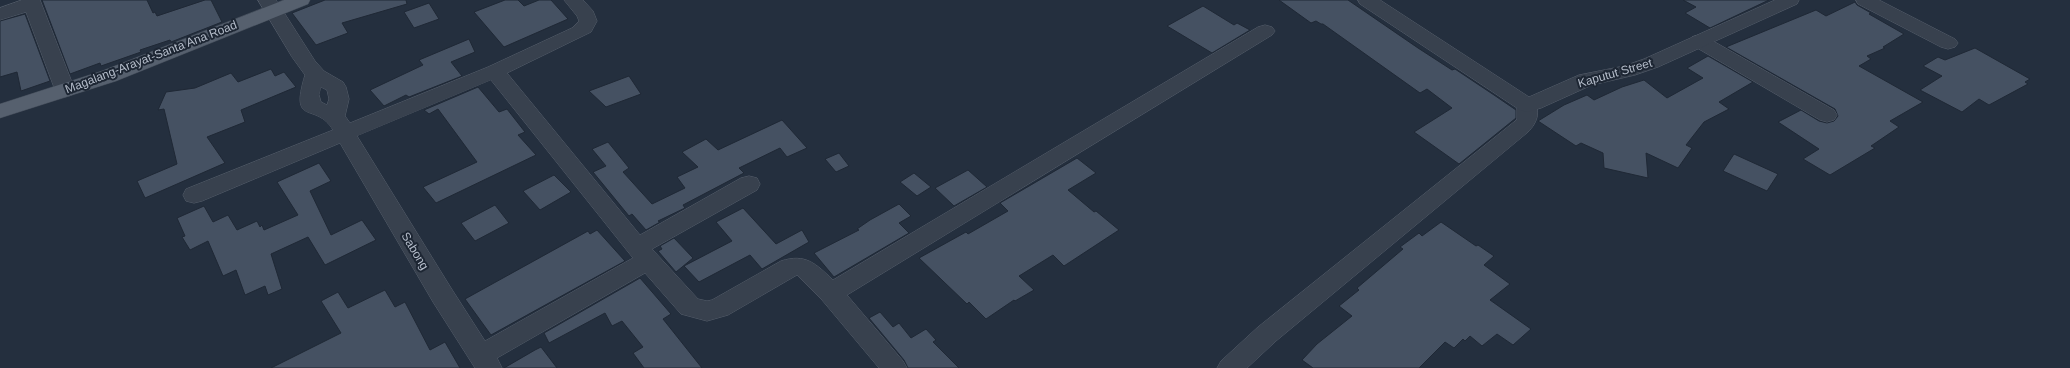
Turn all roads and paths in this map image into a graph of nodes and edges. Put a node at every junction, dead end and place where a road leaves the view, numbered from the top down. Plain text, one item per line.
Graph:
1 (301, 0) edge
2 (574, 0) edge
3 (1367, 0) edge
4 (1790, 0) edge
5 (1866, 0) edge
6 (32, 2) edge
7 (271, 5) edge
8 (0, 14) edge
9 (1264, 31) dead end
10 (1699, 41) junction
11 (1948, 43) dead end
12 (496, 70) junction
13 (65, 90) junction
14 (1527, 105) junction
15 (0, 111) edge
16 (1827, 115) dead end
17 (340, 124) junction
18 (749, 184) dead end
19 (194, 195) dead end
20 (643, 253) junction
21 (830, 293) junction
22 (485, 362) edge
23 (894, 368) edge
24 (1230, 368) edge

1 - 7 main road, Magalang-Arayat-Santa Ana Road
2 - 12 street
3 - 14 street
4 - 10 street, Kaputut Street
5 - 11 street
6 - 8 street
6 - 13 street
7 - 13 main road, Magalang-Arayat-Santa Ana Road
7 - 17 street
9 - 21 street
10 - 14 street, Kaputut Street
10 - 16 street
12 - 17 street
12 - 20 street
13 - 15 main road, Magalang-Arayat-Santa Ana Road
14 - 24 street
17 - 19 street
17 - 22 street, Sabong
18 - 20 street
20 - 21 street
20 - 22 street
21 - 23 street

